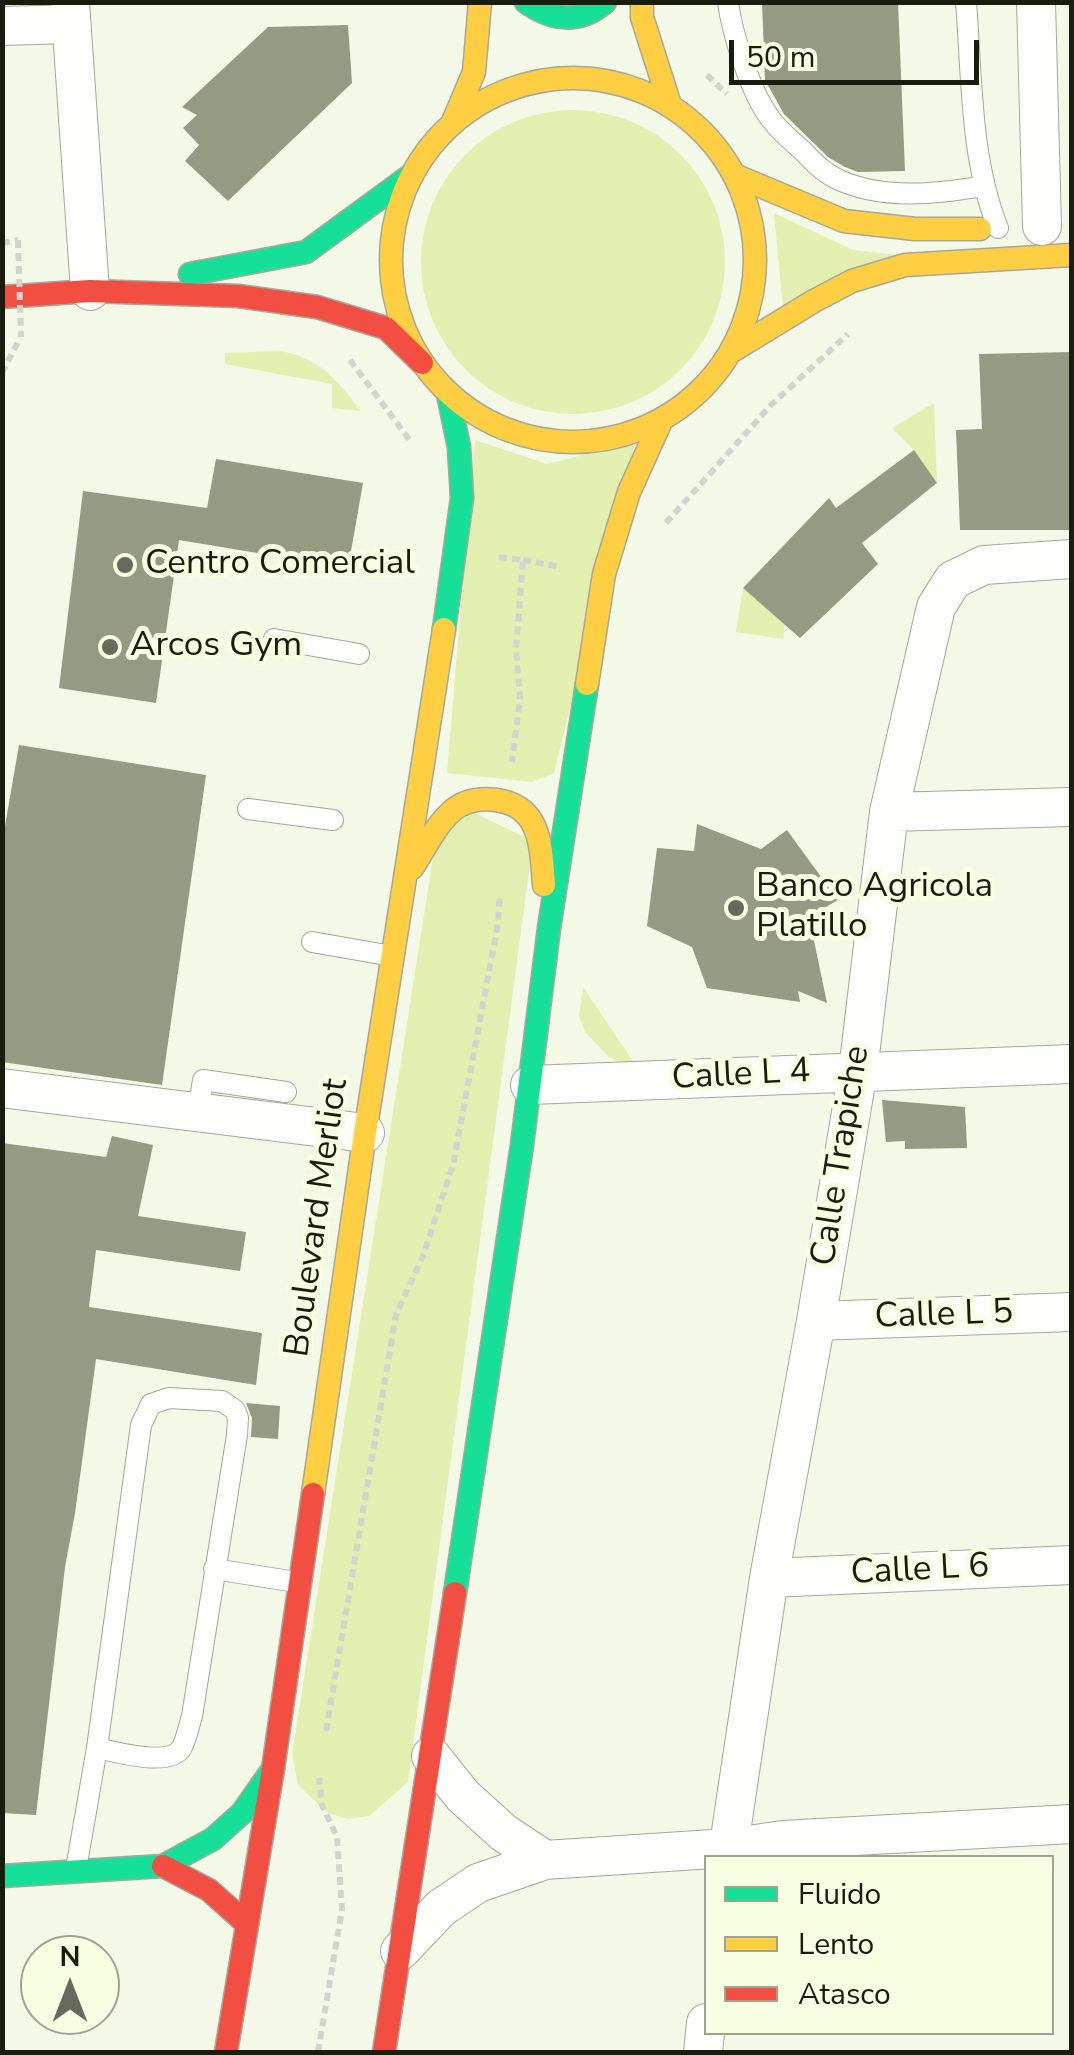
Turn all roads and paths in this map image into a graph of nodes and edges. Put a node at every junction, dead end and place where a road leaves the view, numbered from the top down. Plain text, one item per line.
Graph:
1 (480, 2) edge
2 (526, 2) edge
3 (605, 2) edge
4 (642, 2) edge
5 (728, 2) edge
6 (966, 2) edge
7 (1036, 2) edge
8 (70, 13) edge
9 (2, 26) edge
10 (670, 106) junction
11 (452, 124) junction
12 (411, 174) junction
13 (734, 174) junction
14 (984, 186) junction
15 (1057, 225) edge
16 (998, 228) junction
17 (2, 243) edge
18 (1072, 255) edge
19 (90, 291) junction
20 (2, 297) edge
21 (858, 326) dead end
22 (21, 337) dead end
23 (732, 351) junction
24 (422, 363) junction
25 (448, 394) junction
26 (662, 419) junction
27 (658, 533) dead end
28 (1072, 559) edge
29 (274, 640) dead end
30 (359, 654) dead end
31 (1072, 806) edge
32 (248, 809) dead end
33 (889, 812) junction
34 (333, 820) dead end
35 (407, 876) junction
36 (549, 928) junction
37 (312, 942) dead end
38 (394, 956) junction
39 (1072, 1064) edge
40 (858, 1070) junction
41 (530, 1086) junction
42 (2, 1088) edge
43 (286, 1092) dead end
44 (198, 1112) junction
45 (365, 1133) junction
46 (1072, 1312) edge
47 (816, 1321) junction
48 (1072, 1565) edge
49 (214, 1569) junction
50 (770, 1578) junction
51 (300, 1582) junction
52 (97, 1748) junction
53 (431, 1756) junction
54 (273, 1769) junction
55 (1072, 1824) edge
56 (727, 1853) edge
57 (546, 1860) junction
58 (163, 1866) junction
59 (76, 1871) junction
60 (2, 1876) edge
61 (247, 1924) junction
62 (400, 1951) junction
63 (226, 2052) edge
64 (384, 2052) edge

1 - 11 main road
2 - 3 main road
4 - 10 main road
5 - 14 lane
6 - 14 lane
7 - 15 street
8 - 9 street
8 - 19 street
10 - 11 main road
10 - 13 main road
11 - 12 main road
12 - 19 main road
12 - 24 main road
13 - 16 main road
13 - 23 main road
14 - 16 lane
15 - 16 main road
17 - 22 path, bridge
18 - 23 main road
19 - 20 main road
19 - 24 main road
21 - 27 path
23 - 26 main road
24 - 25 main road
25 - 26 main road
25 - 35 main road, Boulevard Merliot
26 - 36 main road
28 - 33 street, Calle Trapiche
29 - 30 lane
31 - 33 street
32 - 34 lane
33 - 40 street, Calle Trapiche
35 - 36 main road
35 - 38 main road, Boulevard Merliot
36 - 41 main road
37 - 38 lane
38 - 45 main road, Boulevard Merliot
39 - 40 street, Calle L 4
40 - 41 street, Calle L 4
40 - 47 street, Calle Trapiche
41 - 53 main road
42 - 44 street
43 - 44 lane
44 - 45 street
45 - 51 main road, Boulevard Merliot
46 - 47 street, Calle L 5
47 - 50 street, Calle Trapiche
48 - 50 street, Calle L 6
49 - 51 lane
49 - 52 lane
49 - 52 lane
50 - 56 street, Calle Trapiche
51 - 54 main road, Boulevard Merliot
52 - 59 lane
53 - 57 street
53 - 62 main road
54 - 58 main road
54 - 61 main road, Boulevard Merliot
55 - 56 street
56 - 57 street
57 - 62 street
58 - 59 main road
58 - 61 main road
59 - 60 main road
61 - 63 main road, Boulevard Merliot
62 - 64 main road

